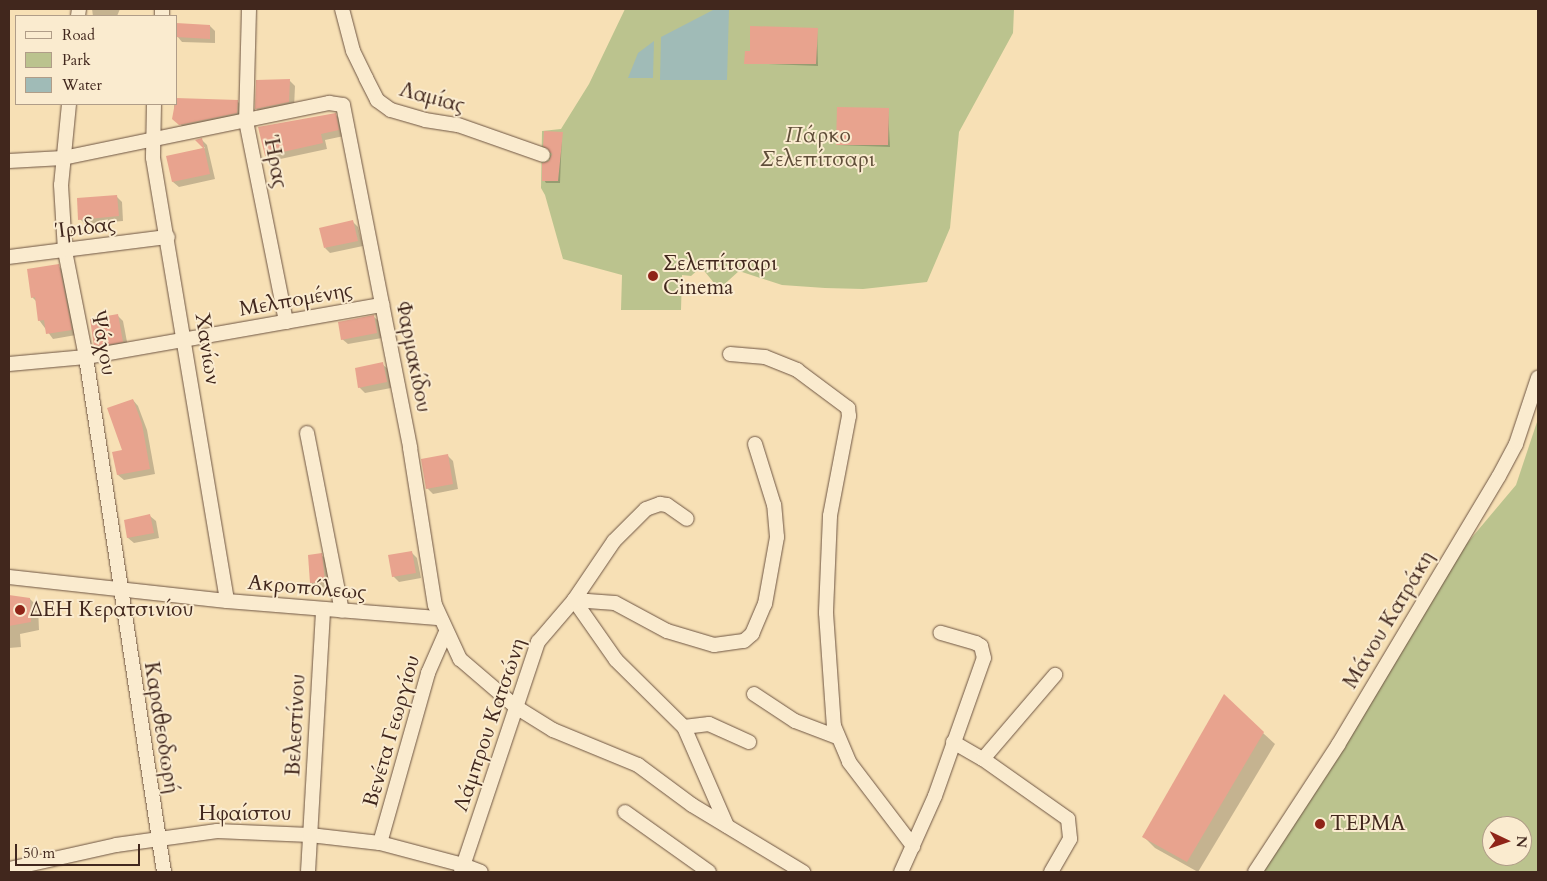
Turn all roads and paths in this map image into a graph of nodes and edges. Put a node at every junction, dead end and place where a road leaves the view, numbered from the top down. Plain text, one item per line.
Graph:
1 (249, 9) edge
2 (342, 9) edge
3 (69, 105) edge
4 (154, 105) edge
5 (246, 121) junction
6 (151, 142) junction
7 (543, 155) dead end
8 (63, 158) junction
9 (9, 161) edge
10 (168, 237) junction
11 (65, 251) junction
12 (9, 257) edge
13 (382, 305) junction
14 (286, 322) junction
15 (185, 341) junction
16 (730, 354) dead end
17 (86, 357) junction
18 (9, 364) edge
19 (1538, 378) edge
20 (308, 433) dead end
21 (755, 444) dead end
22 (687, 519) dead end
23 (9, 576) edge
24 (119, 589) junction
25 (574, 600) junction
26 (227, 601) junction
27 (323, 610) junction
28 (342, 611) junction
29 (440, 618) junction
30 (446, 632) junction
31 (940, 633) dead end
32 (1055, 675) dead end
33 (754, 694) dead end
34 (516, 707) junction
35 (684, 727) junction
36 (837, 737) junction
37 (749, 742) dead end
38 (953, 742) junction
39 (983, 759) junction
40 (626, 812) dead end
41 (726, 826) junction
42 (310, 835) junction
43 (158, 838) junction
44 (380, 843) junction
45 (913, 846) junction
46 (462, 868) edge
47 (9, 869) edge
48 (164, 872) edge
49 (308, 872) edge
50 (481, 872) edge
51 (709, 872) edge
52 (803, 872) edge
53 (901, 872) edge
54 (1051, 872) edge
55 (1255, 872) edge

1 - 5 street, Ήρας
2 - 7 street, Λαμίας
3 - 8 street, Ψάχου
4 - 6 street, Χανίων
5 - 6 street
5 - 13 street, Φαρμακίδου
5 - 14 street, Ήρας
6 - 8 street
6 - 10 street, Χανίων
8 - 9 street
8 - 11 street, Ψάχου
10 - 11 street, Ίριδας
10 - 15 street, Χανίων
11 - 12 street, Ίριδας
11 - 17 street, Ψάχου
13 - 14 street, Μελπομένης
13 - 29 street, Φαρμακίδου
14 - 15 street, Μελπομένης
15 - 17 street, Μελπομένης
15 - 26 street, Χανίων
16 - 36 street
17 - 18 street, Μελπομένης
17 - 24 street, Ψάχου
19 - 55 street, Μάνου Κατράκη
20 - 28 street
21 - 25 street
22 - 25 street, Λάμπρου Κατσώνη
23 - 24 street, Ακροπόλεως
24 - 26 street, Ακροπόλεως
24 - 43 street, Καραθεοδωρή
25 - 34 street, Λάμπρου Κατσώνη
25 - 35 street
26 - 27 street, Ακροπόλεως
27 - 28 street, Ακροπόλεως
27 - 42 street, Βελεστίνου
28 - 29 street, Ακροπόλεως
29 - 30 street
30 - 34 street
30 - 44 street, Βενέτα Γεωργίου
31 - 38 street
32 - 39 street
33 - 36 street
34 - 41 street
34 - 46 street, Λάμπρου Κατσώνη
35 - 37 street
35 - 41 street
36 - 45 street
38 - 39 street
38 - 45 street
39 - 54 street
40 - 51 street
41 - 52 street
42 - 43 street, Ηφαίστου
42 - 44 street, Ηφαίστου
42 - 49 street, Βελεστίνου
43 - 47 street, Ηφαίστου
43 - 48 street, Καραθεοδωρή
44 - 46 street, Ηφαίστου
45 - 53 street
46 - 50 street, Ηφαίστου

